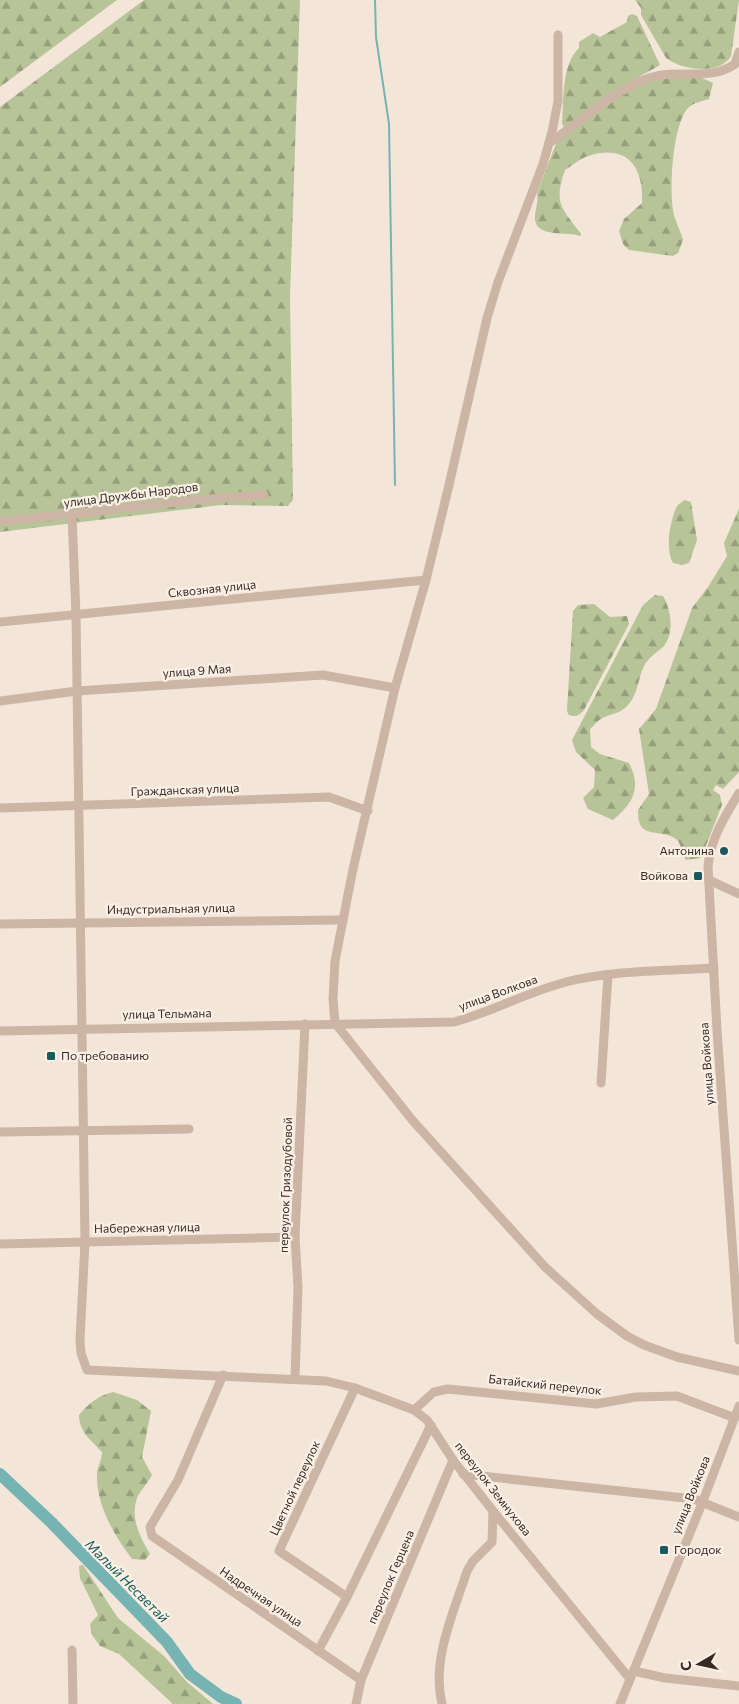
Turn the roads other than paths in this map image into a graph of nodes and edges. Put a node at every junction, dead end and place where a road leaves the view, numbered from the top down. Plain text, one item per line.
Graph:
1 (558, 35) dead end
2 (739, 52) edge
3 (549, 143) junction
4 (264, 495) dead end
5 (72, 515) junction
6 (0, 521) edge
7 (426, 580) junction
8 (76, 615) junction
9 (0, 622) edge
10 (395, 688) junction
11 (77, 691) junction
12 (0, 701) edge
13 (739, 793) edge
14 (79, 807) junction
15 (0, 808) edge
16 (368, 811) junction
17 (709, 880) junction
18 (739, 894) edge
19 (343, 920) junction
20 (80, 923) junction
21 (0, 924) edge
22 (714, 968) junction
23 (608, 975) junction
24 (335, 1023) junction
25 (305, 1024) junction
26 (82, 1028) junction
27 (0, 1031) edge
28 (601, 1083) dead end
29 (189, 1129) dead end
30 (83, 1131) junction
31 (0, 1132) edge
32 (295, 1237) junction
33 (85, 1242) junction
34 (0, 1244) edge
35 (739, 1340) edge
36 (739, 1372) edge
37 (223, 1375) junction
38 (295, 1378) junction
39 (355, 1388) junction
40 (739, 1406) edge
41 (414, 1410) junction
42 (736, 1418) junction
43 (431, 1425) junction
44 (453, 1460) junction
45 (464, 1474) junction
46 (703, 1501) junction
47 (493, 1511) junction
48 (739, 1517) edge
49 (347, 1597) junction
50 (72, 1650) dead end
51 (318, 1651) junction
52 (632, 1675) junction
53 (361, 1680) junction
54 (739, 1686) edge
55 (73, 1704) edge
56 (356, 1704) edge
57 (442, 1704) edge
58 (620, 1704) edge

1 - 3 street
2 - 3 street
3 - 7 street
4 - 5 street, улица Дружбы Народов
5 - 6 street, улица Дружбы Народов
5 - 8 street
7 - 8 street, Сквозная улица
7 - 10 street
8 - 9 street, Сквозная улица
8 - 11 street
10 - 11 street, улица 9 Мая
10 - 16 street
11 - 12 street, улица 9 Мая
11 - 14 street
13 - 17 street, улица Войкова
14 - 15 street, Гражданская улица
14 - 16 street, Гражданская улица
14 - 20 street
16 - 19 street
17 - 18 street
17 - 22 street, улица Войкова
19 - 20 street, Индустриальная улица
19 - 24 street
20 - 21 street, Индустриальная улица
20 - 26 street
22 - 23 street, улица Волкова
22 - 35 street, улица Войкова
23 - 24 street, улица Волкова
23 - 28 street
24 - 25 street, улица Тельмана
24 - 36 street
25 - 26 street, улица Тельмана
25 - 32 street, переулок Гризодубовой
26 - 27 street, улица Тельмана
26 - 30 street
29 - 30 street
30 - 31 street
30 - 33 street
32 - 33 street, Набережная улица
32 - 38 street, переулок Гризодубовой
33 - 34 street, Набережная улица
33 - 37 street, переулок Земнухова
37 - 38 street, переулок Земнухова
37 - 51 street, Надречная улица
38 - 39 street, переулок Земнухова
39 - 41 street, переулок Земнухова
39 - 49 street, Цветной переулок
40 - 42 street, улица Войкова
41 - 42 street, Батайский переулок
41 - 43 street, переулок Земнухова
42 - 46 street, улица Войкова
43 - 44 street, переулок Земнухова
43 - 49 street
44 - 45 street, переулок Земнухова
44 - 53 street, переулок Герцена
45 - 46 street
45 - 47 street, переулок Земнухова
46 - 48 street
46 - 52 street, улица Войкова
47 - 52 street, переулок Земнухова
47 - 57 street
49 - 51 street
50 - 55 street
51 - 53 street, Надречная улица
52 - 54 street
52 - 58 street, улица Войкова
53 - 56 street, переулок Герцена

